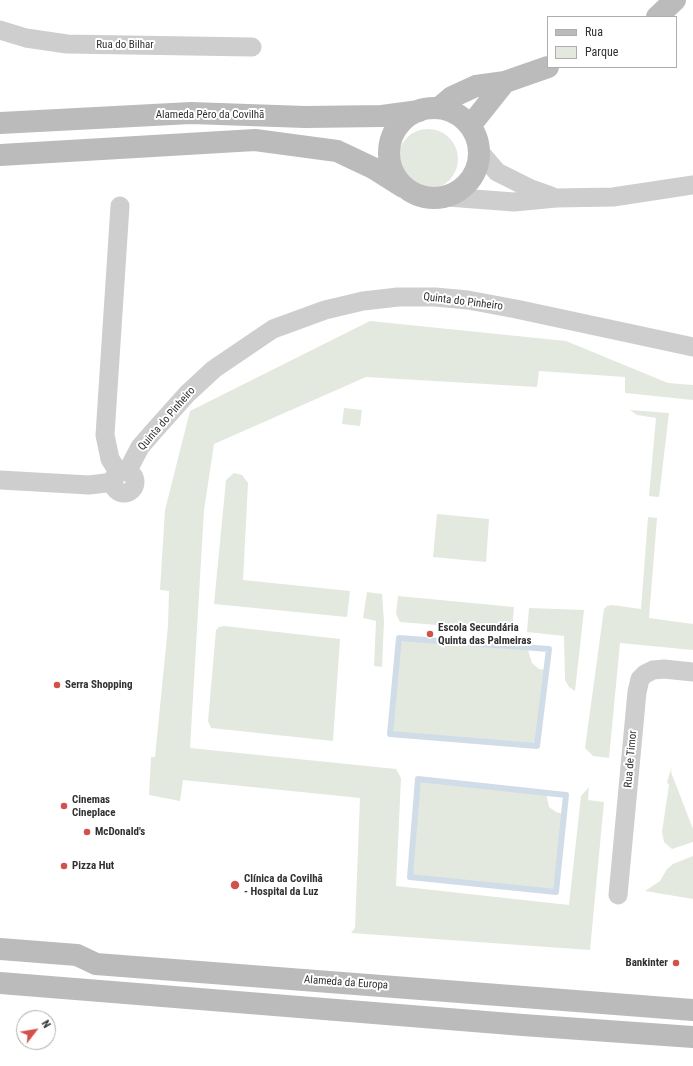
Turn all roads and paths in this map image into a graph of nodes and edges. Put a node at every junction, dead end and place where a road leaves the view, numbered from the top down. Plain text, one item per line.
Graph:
1 (675, 0) edge
2 (658, 16) edge
3 (0, 30) edge
4 (252, 47) dead end
5 (547, 67) edge
6 (505, 82) junction
7 (429, 110) junction
8 (0, 123) edge
9 (470, 126) junction
10 (479, 151) junction
11 (0, 155) edge
12 (693, 185) edge
13 (403, 187) junction
14 (448, 197) junction
15 (556, 198) junction
16 (120, 206) dead end
17 (693, 346) edge
18 (120, 476) junction
19 (0, 480) edge
20 (693, 672) edge
21 (618, 895) dead end
22 (0, 949) edge
23 (0, 983) edge
24 (693, 1010) edge
25 (693, 1037) edge

1 - 2 main road
3 - 4 street, Rua do Bilhar
5 - 6 main road
6 - 7 main road
6 - 9 main road
7 - 8 main road, Alameda Pêro da Covilhã
7 - 9 main road, Alameda Pêro da Covilhã
7 - 13 main road
9 - 10 main road, Alameda Pêro da Covilhã
10 - 14 main road, Alameda Pêro da Covilhã
10 - 15 street
11 - 13 main road
12 - 15 street
13 - 14 main road
14 - 15 street
16 - 18 street
17 - 18 street, Quinta do Pinheiro
18 - 19 street
20 - 21 street, Rua de Timor
22 - 24 main road, Alameda da Europa
23 - 25 main road

